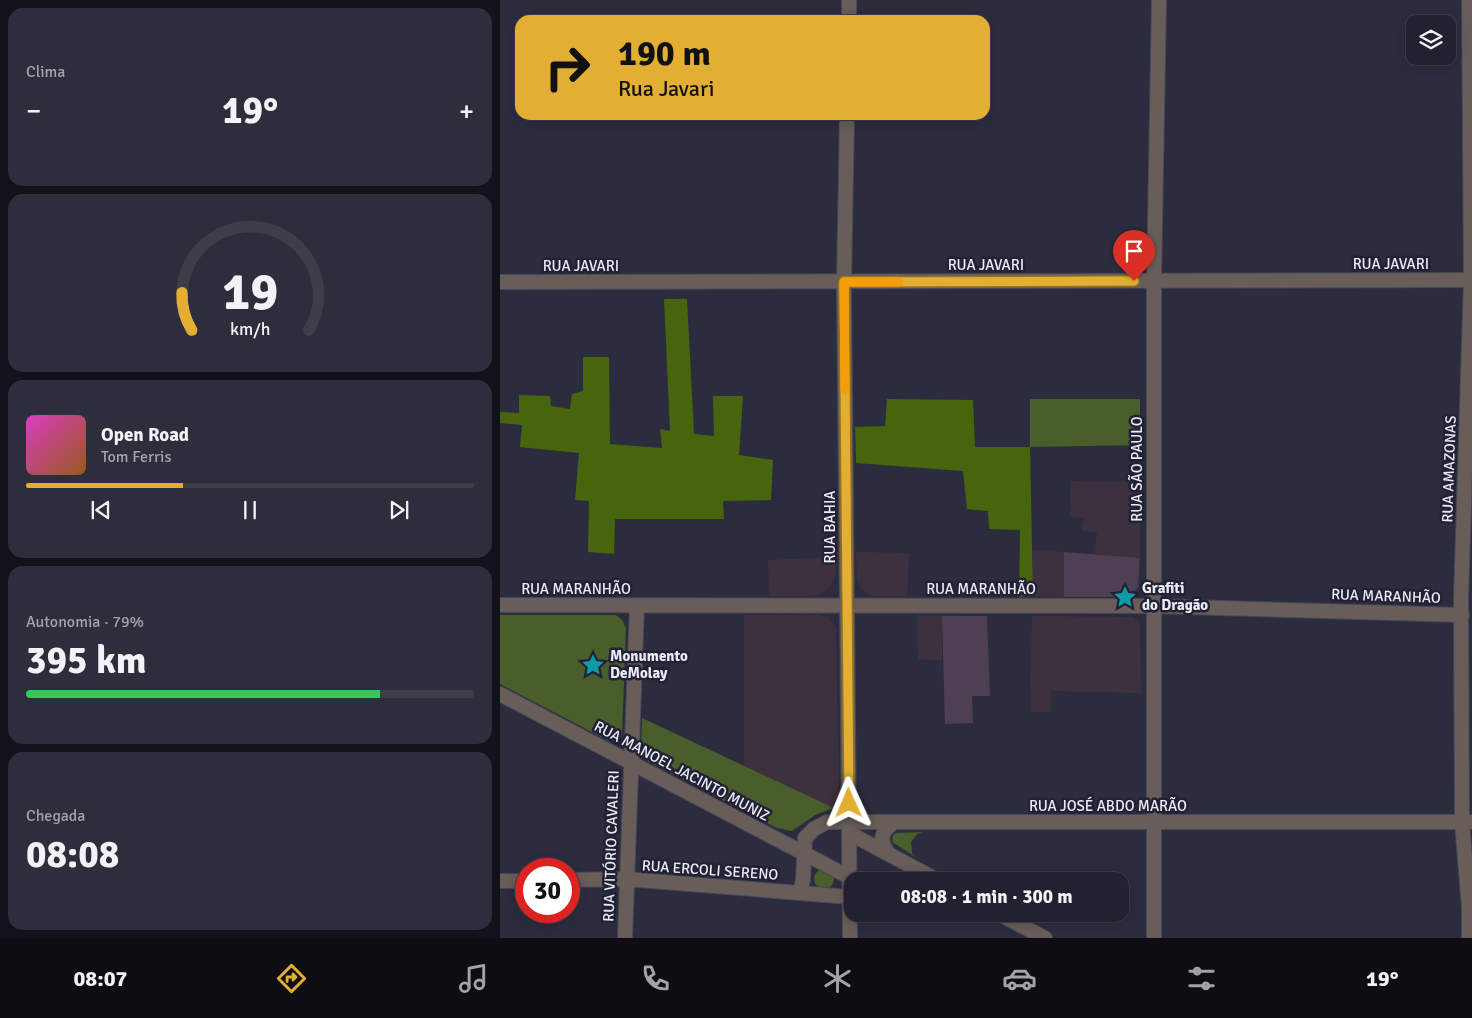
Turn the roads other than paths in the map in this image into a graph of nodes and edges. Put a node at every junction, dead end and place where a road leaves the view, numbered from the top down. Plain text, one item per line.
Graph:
1 (850, 0) edge
2 (1159, 0) edge
3 (1469, 0) edge
4 (849, 15) edge
5 (847, 120) edge
6 (1472, 280) edge
7 (1154, 281) junction
8 (500, 282) edge
9 (844, 282) junction
10 (1467, 599) edge
11 (500, 606) edge
12 (637, 606) junction
13 (847, 606) junction
14 (1153, 606) junction
15 (1462, 615) junction
16 (500, 694) edge
17 (630, 762) junction
18 (1154, 822) junction
19 (1467, 822) edge
20 (893, 823) junction
21 (849, 828) junction
22 (804, 853) junction
23 (889, 854) junction
24 (850, 872) edge
25 (922, 872) edge
26 (844, 874) edge
27 (580, 880) edge
28 (626, 880) junction
29 (500, 881) edge
30 (515, 881) edge
31 (800, 892) junction
32 (844, 896) edge
33 (850, 922) edge
34 (1015, 922) edge
35 (624, 938) edge
36 (850, 938) edge
37 (1045, 938) edge
38 (1154, 938) edge
39 (1469, 938) edge

1 - 4 street
2 - 7 street, RUA SÃO PAULO
3 - 6 street, RUA AMAZONAS
5 - 9 street, RUA BAHIA
6 - 7 street, RUA JAVARI
6 - 10 street, RUA AMAZONAS
7 - 9 street, RUA JAVARI
7 - 14 street, RUA SÃO PAULO
8 - 9 street, RUA JAVARI
9 - 13 street, RUA BAHIA
10 - 15 street, RUA AMAZONAS
11 - 12 street, RUA MARANHÃO
12 - 13 street, RUA MARANHÃO
12 - 17 street, RUA VITÓRIO CAVALERI
13 - 14 street, RUA MARANHÃO
13 - 21 street, RUA BAHIA
14 - 15 street, RUA MARANHÃO
14 - 18 street, RUA SÃO PAULO
15 - 19 street, RUA AMAZONAS
16 - 17 street, RUA MANOEL JACINTO MUNIZ
17 - 22 street, RUA MANOEL JACINTO MUNIZ
17 - 28 street, RUA VITÓRIO CAVALERI
18 - 19 street, RUA JOSÉ ABDO MARÃO
18 - 20 street, RUA JOSÉ ABDO MARÃO
18 - 38 street, RUA SÃO PAULO
19 - 39 street, RUA AMAZONAS
20 - 21 street, RUA JOSÉ ABDO MARÃO
20 - 23 street
21 - 22 street, RUA JOSÉ ABDO MARÃO
21 - 23 street
21 - 24 street, RUA BAHIA
22 - 26 street, RUA MANOEL JACINTO MUNIZ
22 - 31 street, RUA JOSÉ ABDO MARÃO
23 - 25 street
27 - 28 street, RUA ERCOLI SERENO
28 - 31 street, RUA ERCOLI SERENO
28 - 35 street, RUA VITÓRIO CAVALERI
29 - 30 street
31 - 32 street, RUA ERCOLI SERENO
33 - 36 street, RUA BAHIA
34 - 37 street

